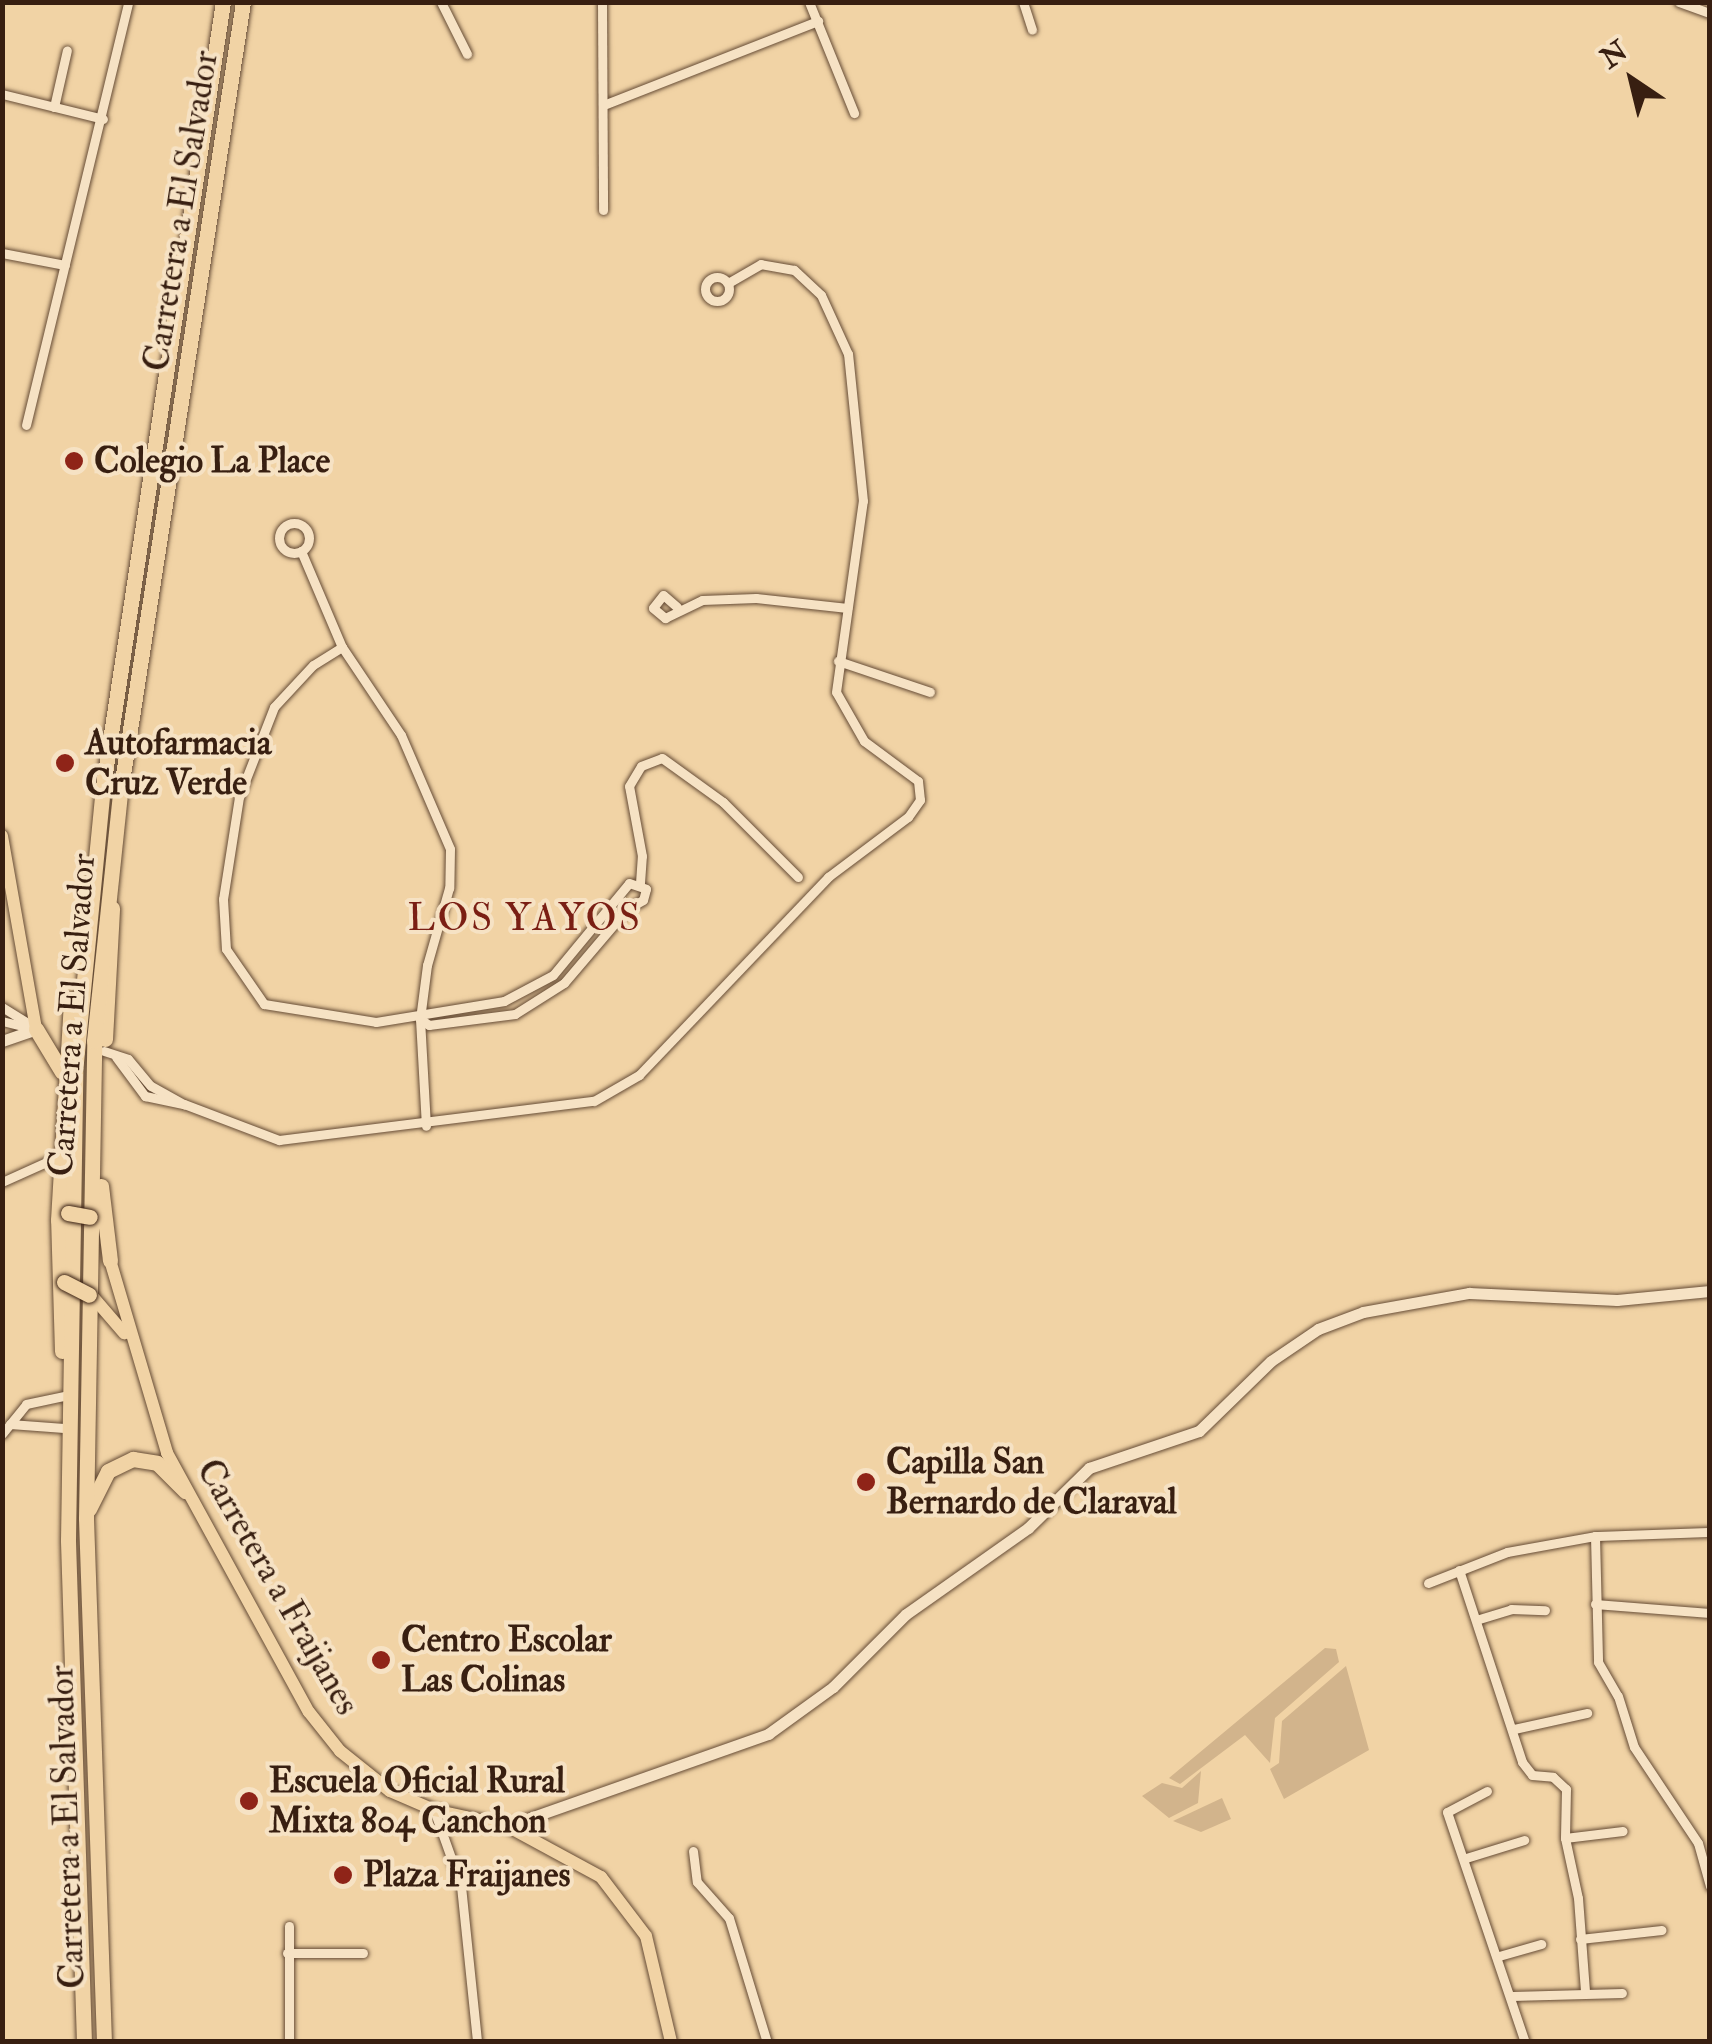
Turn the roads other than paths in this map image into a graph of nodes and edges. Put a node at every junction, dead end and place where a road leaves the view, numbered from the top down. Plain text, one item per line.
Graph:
1 (128, 2) edge
2 (223, 2) edge
3 (243, 2) edge
4 (441, 2) edge
5 (602, 2) edge
6 (810, 2) edge
7 (1022, 2) edge
8 (1680, 2) edge
9 (1710, 13) edge
10 (818, 21) junction
11 (1032, 30) dead end
12 (67, 50) dead end
13 (467, 54) dead end
14 (2, 94) edge
15 (606, 104) junction
16 (54, 107) junction
17 (854, 113) dead end
18 (103, 118) junction
19 (603, 210) dead end
20 (2, 253) edge
21 (65, 265) junction
22 (728, 283) dead end
23 (26, 425) dead end
24 (301, 552) dead end
25 (677, 608) dead end
26 (847, 608) junction
27 (342, 647) junction
28 (838, 660) junction
29 (930, 692) dead end
30 (2, 836) edge
31 (97, 838) junction
32 (798, 877) dead end
33 (640, 883) junction
34 (108, 888) junction
35 (2, 1007) edge
36 (420, 1018) junction
37 (2, 1020) edge
38 (36, 1029) junction
39 (68, 1031) junction
40 (2, 1041) edge
41 (110, 1054) junction
42 (64, 1089) junction
43 (426, 1126) junction
44 (62, 1155) junction
45 (2, 1182) edge
46 (101, 1186) junction
47 (63, 1216) junction
48 (94, 1222) junction
49 (110, 1260) junction
50 (61, 1280) junction
51 (1710, 1290) edge
52 (91, 1296) junction
53 (129, 1339) junction
54 (63, 1396) junction
55 (10, 1424) junction
56 (64, 1428) junction
57 (2, 1434) edge
58 (185, 1490) junction
59 (86, 1518) junction
60 (1710, 1532) edge
61 (1595, 1536) junction
62 (68, 1540) junction
63 (1458, 1570) junction
64 (1428, 1584) dead end
65 (1595, 1604) junction
66 (1546, 1610) dead end
67 (1710, 1613) edge
68 (1476, 1620) junction
69 (1586, 1713) dead end
70 (1514, 1729) junction
71 (1487, 1791) dead end
72 (434, 1810) junction
73 (508, 1826) junction
74 (1624, 1832) dead end
75 (1565, 1838) junction
76 (1524, 1840) dead end
77 (692, 1851) dead end
78 (1466, 1858) junction
79 (1710, 1886) edge
80 (289, 1926) dead end
81 (1662, 1930) dead end
82 (1580, 1938) junction
83 (1541, 1944) dead end
84 (286, 1953) junction
85 (362, 1953) dead end
86 (1499, 1956) junction
87 (1585, 1991) junction
88 (1622, 1993) dead end
89 (1512, 1996) junction
90 (84, 2042) edge
91 (104, 2042) edge
92 (289, 2042) edge
93 (478, 2042) edge
94 (671, 2042) edge
95 (766, 2042) edge
96 (1525, 2042) edge

1 - 18 street
2 - 31 highway, Carretera a El Salvador
3 - 34 highway, Carretera a El Salvador
4 - 13 street
5 - 15 street
6 - 10 street
7 - 11 street
8 - 9 street
10 - 15 street
10 - 17 street
12 - 16 street
14 - 16 street
15 - 19 street
16 - 18 street
18 - 21 street
20 - 21 street
21 - 23 street
22 - 26 street
24 - 27 street
25 - 26 street
26 - 28 street
27 - 36 street
27 - 36 street
28 - 29 street
28 - 43 street
30 - 38 main road
31 - 39 highway
31 - 62 highway, Carretera a El Salvador
32 - 33 street
33 - 36 street
33 - 36 street
34 - 41 highway
34 - 59 highway, Carretera a El Salvador
35 - 38 street
36 - 43 street
37 - 38 street
38 - 39 highway
38 - 40 street
38 - 42 highway
39 - 42 highway
41 - 43 street
41 - 46 highway
42 - 44 highway
44 - 45 street
44 - 47 highway
46 - 48 highway
46 - 49 highway
47 - 48 highway, bridge
47 - 50 highway
48 - 49 highway
48 - 52 highway
49 - 53 main road, Carretera a Fraijanes
50 - 52 highway, bridge
50 - 54 highway
51 - 73 street
52 - 53 main road, Carretera a Fraijanes
52 - 59 highway
53 - 58 main road, Carretera a Fraijanes
54 - 55 street
54 - 56 highway
55 - 56 street
55 - 57 street
56 - 62 highway
58 - 59 highway
58 - 72 main road, Carretera a Fraijanes
59 - 91 highway, Carretera a El Salvador
60 - 61 street
61 - 63 street
61 - 65 street
62 - 90 highway, Carretera a El Salvador
63 - 64 street
63 - 68 street
65 - 67 street
65 - 79 street
66 - 68 street
68 - 70 street
69 - 70 street
70 - 75 street
71 - 78 street
72 - 73 main road, Carretera a Fraijanes
72 - 93 street
73 - 94 main road, Carretera a Fraijanes
74 - 75 street
75 - 82 street
76 - 78 street
77 - 95 street
78 - 86 street
80 - 84 street
81 - 82 street
82 - 87 street
83 - 86 street
84 - 85 street
84 - 92 street
86 - 89 street
87 - 88 street
87 - 89 street
89 - 96 street

